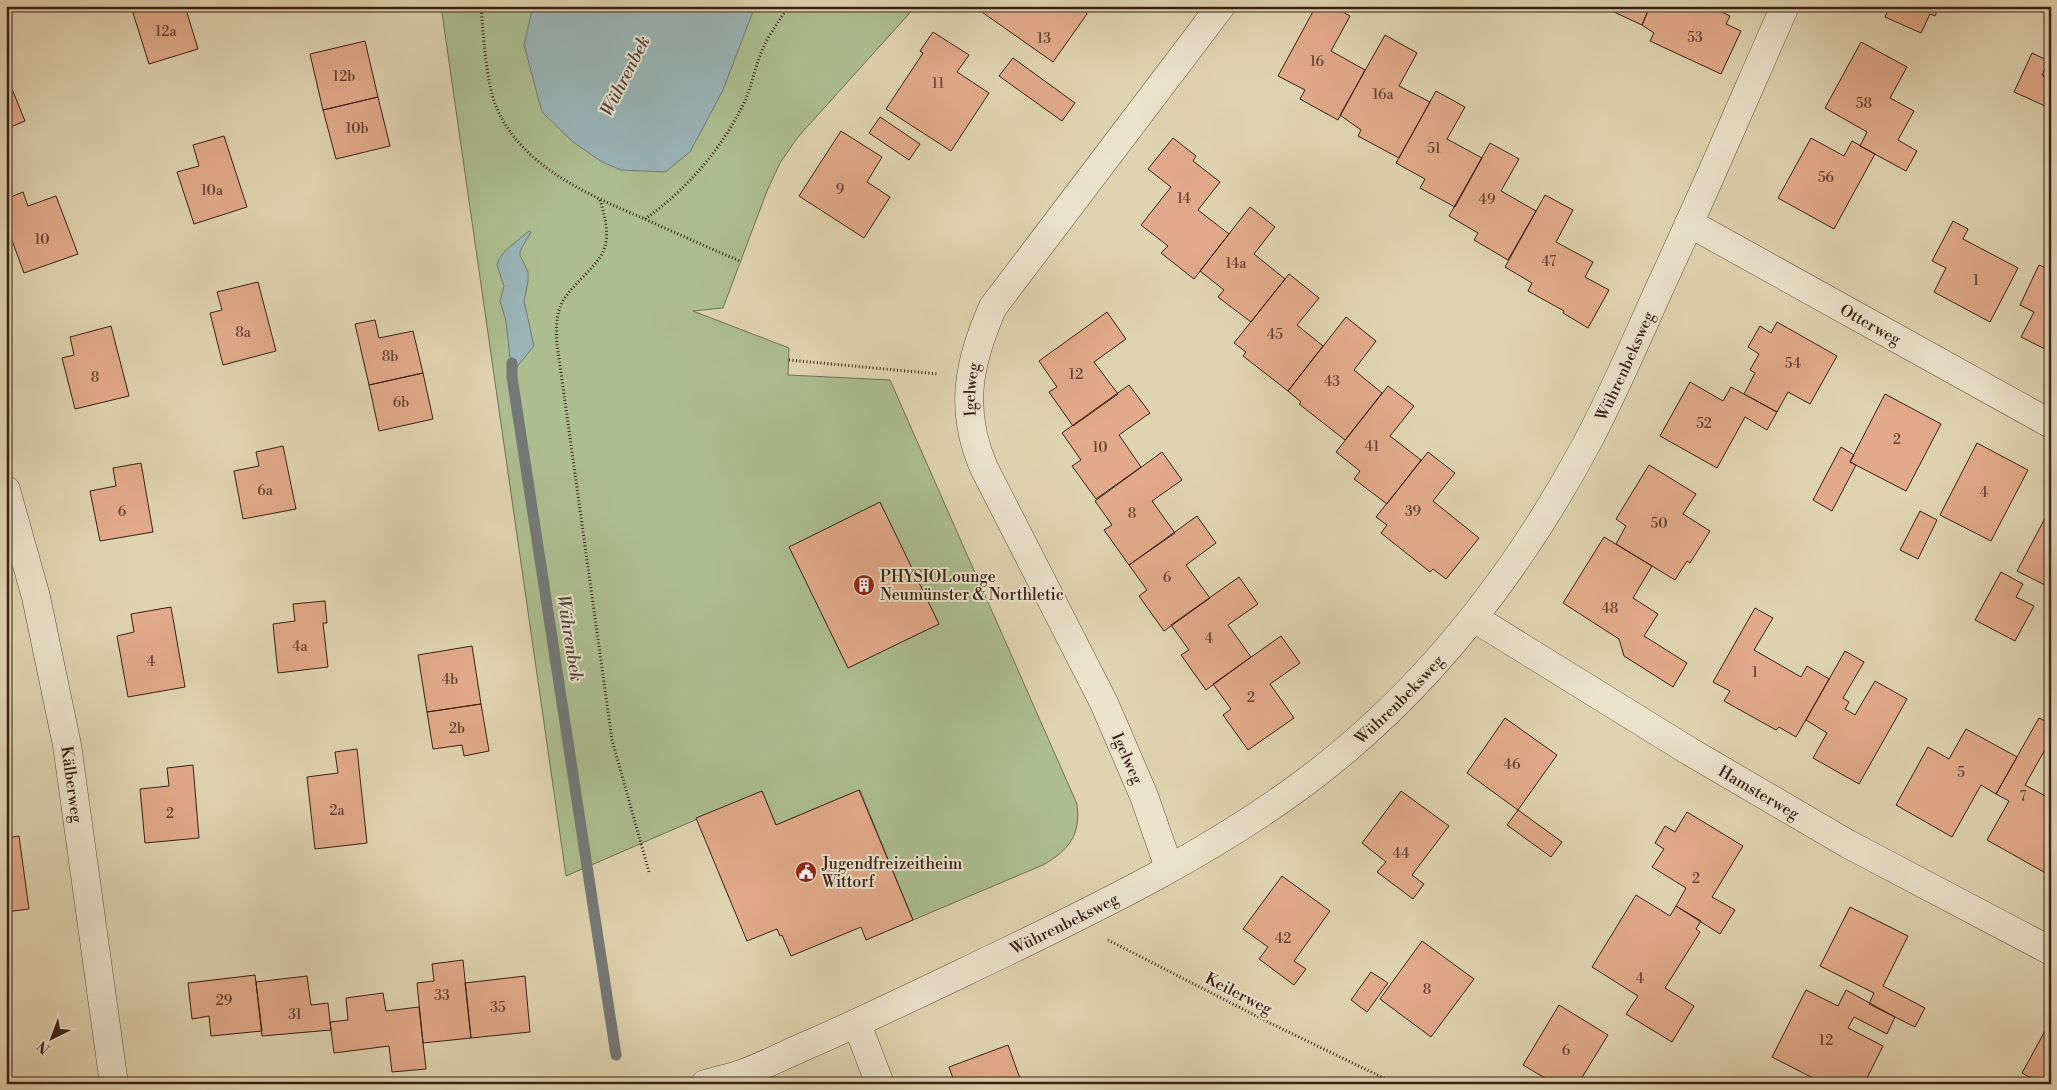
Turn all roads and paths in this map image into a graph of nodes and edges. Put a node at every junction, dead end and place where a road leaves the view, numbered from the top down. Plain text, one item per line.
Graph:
1 (482, 6) edge
2 (788, 6) edge
3 (1221, 6) edge
4 (1785, 6) edge
5 (600, 200) junction
6 (644, 219) junction
7 (1690, 223) junction
8 (740, 261) dead end
9 (789, 360) dead end
10 (971, 377) junction
11 (2051, 424) edge
12 (6, 490) edge
13 (1474, 618) junction
14 (1170, 868) junction
15 (649, 872) dead end
16 (1071, 920) junction
17 (2051, 951) edge
18 (857, 1024) junction
19 (114, 1084) edge
20 (705, 1084) edge
21 (880, 1084) edge
22 (1396, 1084) edge

1 - 5 path
2 - 6 path
3 - 10 street, Igelweg
4 - 7 street, Wührenbeksweg
5 - 6 path
5 - 15 path
6 - 8 path
7 - 11 street, Otterweg
7 - 13 street, Wührenbeksweg
9 - 10 path
10 - 14 street, Igelweg
12 - 19 street, Kälberweg
13 - 14 street, Wührenbeksweg
13 - 17 street, Hamsterweg
14 - 16 street, Wührenbeksweg
16 - 18 street, Wührenbeksweg
16 - 22 path, Keilerweg
18 - 20 street, Wührenbeksweg
18 - 21 street

